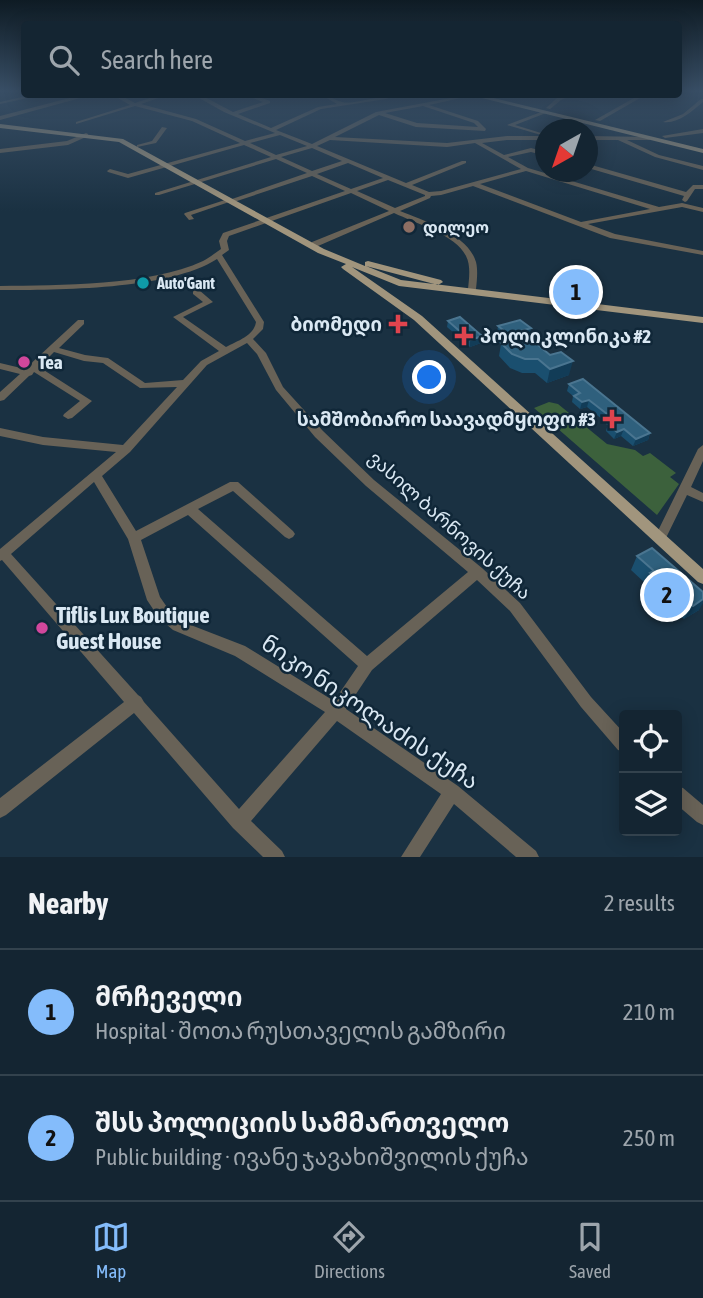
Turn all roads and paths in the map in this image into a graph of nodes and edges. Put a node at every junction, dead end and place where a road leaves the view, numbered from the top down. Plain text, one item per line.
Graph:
1 (52, 131) edge
2 (64, 131) edge
3 (162, 131) edge
4 (215, 131) edge
5 (277, 131) edge
6 (341, 131) edge
7 (484, 131) edge
8 (622, 131) edge
9 (644, 131) edge
10 (703, 131) edge
11 (281, 133) junction
12 (86, 135) junction
13 (665, 136) junction
14 (535, 137) edge
15 (329, 138) junction
16 (598, 138) edge
17 (619, 138) junction
18 (649, 138) junction
19 (492, 141) junction
20 (243, 143) junction
21 (478, 143) junction
22 (703, 145) edge
23 (139, 146) junction
24 (313, 146) junction
25 (0, 151) edge
26 (535, 151) edge
27 (703, 151) edge
28 (505, 156) junction
29 (275, 158) junction
30 (348, 161) junction
31 (464, 162) dead end
32 (168, 164) junction
33 (703, 166) edge
34 (526, 169) junction
35 (598, 169) edge
36 (110, 171) dead end
37 (310, 174) junction
38 (388, 178) junction
39 (198, 181) junction
40 (474, 184) junction
41 (406, 185) junction
42 (703, 187) edge
43 (349, 191) junction
44 (157, 194) dead end
45 (428, 194) junction
46 (688, 195) junction
47 (232, 200) junction
48 (682, 205) junction
49 (658, 209) junction
50 (703, 210) edge
51 (393, 211) junction
52 (191, 219) dead end
53 (269, 220) junction
54 (579, 224) junction
55 (315, 244) junction
56 (703, 254) edge
57 (219, 256) junction
58 (332, 256) junction
59 (391, 280) junction
60 (406, 280) junction
61 (0, 288) edge
62 (472, 289) junction
63 (196, 292) dead end
64 (390, 299) junction
65 (418, 318) junction
66 (703, 318) edge
67 (81, 322) dead end
68 (248, 339) junction
69 (54, 349) junction
70 (225, 351) junction
71 (0, 366) edge
72 (31, 370) junction
73 (184, 383) junction
74 (0, 398) edge
75 (68, 416) dead end
76 (0, 432) edge
77 (125, 449) junction
78 (703, 449) edge
79 (96, 475) junction
80 (685, 489) junction
81 (703, 498) edge
82 (190, 509) junction
83 (289, 534) dead end
84 (134, 538) junction
85 (660, 539) junction
86 (2, 554) edge
87 (477, 572) junction
88 (703, 579) edge
89 (367, 665) junction
90 (135, 702) junction
91 (336, 711) junction
92 (619, 738) edge
93 (452, 792) junction
94 (682, 798) edge
95 (0, 809) edge
96 (703, 816) edge
97 (239, 821) junction
98 (276, 857) edge
99 (410, 857) edge
100 (530, 857) edge

1 - 12 main road
2 - 23 main road
3 - 23 street
4 - 20 street
5 - 11 street
6 - 15 street
7 - 19 street
8 - 18 main road
9 - 13 main road
10 - 13 street
11 - 20 street
11 - 24 street
12 - 25 street
12 - 32 main road
13 - 22 main road
14 - 19 street
15 - 21 street
15 - 24 street
16 - 17 street
17 - 18 street
17 - 33 street
18 - 27 main road
19 - 21 street
20 - 29 street
20 - 32 street
21 - 28 street
23 - 32 main road
24 - 29 street
24 - 30 street
26 - 28 street
28 - 34 street
29 - 37 street
29 - 39 street
30 - 37 street
30 - 38 street
31 - 41 street
32 - 36 street
32 - 39 main road
34 - 40 street
34 - 49 street
35 - 46 street
37 - 43 street
37 - 47 street
38 - 41 street
38 - 43 street
39 - 44 street
39 - 47 main road
40 - 45 street
40 - 54 street
41 - 45 street
42 - 46 street
43 - 51 street
43 - 53 street
45 - 51 street
46 - 48 street
47 - 52 street
47 - 53 main road
48 - 49 street
48 - 50 street
49 - 54 street
51 - 55 street
51 - 62 street
53 - 55 main road
53 - 57 street
53 - 58 main road
54 - 56 street
55 - 60 main road
57 - 61 street
57 - 68 street
58 - 59 main road
58 - 64 main road
59 - 60 main road
59 - 64 main road
60 - 62 main road
60 - 65 main road
60 - 66 main road
62 - 66 main road
63 - 70 street
64 - 65 main road
65 - 85 main road
67 - 69 street
68 - 70 street
68 - 87 street, ვასილ ბარნოვის ქუჩა
69 - 72 street
69 - 73 street
70 - 73 street
71 - 72 street
72 - 74 street
72 - 75 street
73 - 77 street
76 - 77 street
77 - 79 street
78 - 80 street
79 - 84 street, ნიკო ნიკოლაძის ქუჩა
79 - 86 street
80 - 81 street
80 - 85 street
82 - 83 street
82 - 84 street
82 - 89 street
84 - 91 street, ნიკო ნიკოლაძის ქუჩა
85 - 88 main road
86 - 90 street
87 - 89 street
87 - 92 street, ვასილ ბარნოვის ქუჩა
89 - 91 street
90 - 95 street
90 - 97 street
91 - 93 street, ნიკო ნიკოლაძის ქუჩა
91 - 97 street
93 - 99 street
93 - 100 street, ნიკო ნიკოლაძის ქუჩა
94 - 96 street
97 - 98 street

